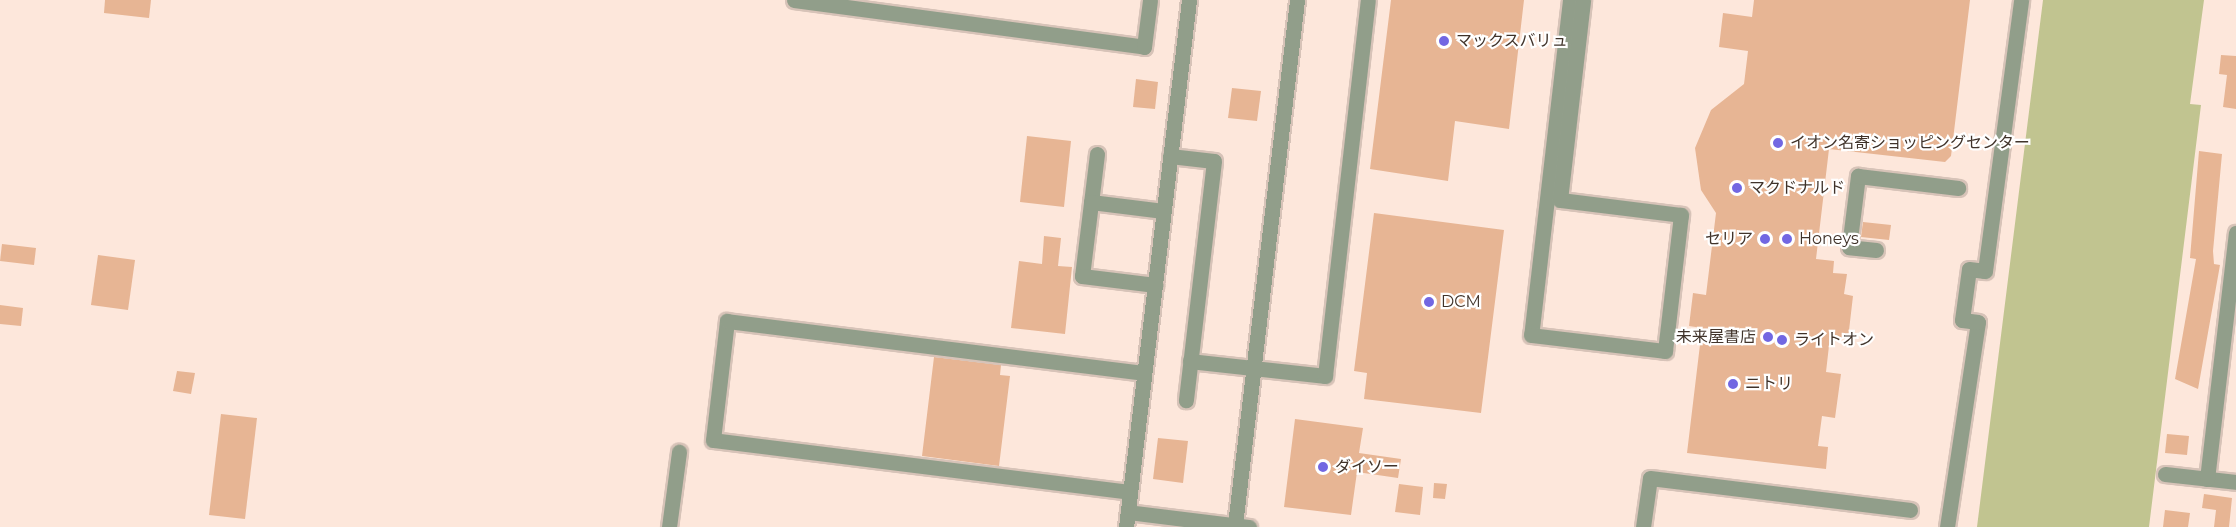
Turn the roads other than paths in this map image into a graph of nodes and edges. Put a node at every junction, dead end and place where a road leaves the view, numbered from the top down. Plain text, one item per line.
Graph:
1 (794, 0) edge
2 (1150, 0) edge
3 (1188, 0) edge
4 (1297, 0) edge
5 (1368, 0) edge
6 (1570, 0) edge
7 (1583, 0) edge
8 (2021, 0) edge
9 (1097, 154) dead end
10 (1170, 156) junction
11 (1959, 188) dead end
12 (1091, 202) junction
13 (1163, 211) junction
14 (2236, 233) edge
15 (1876, 250) dead end
16 (1155, 285) junction
17 (1191, 361) junction
18 (1254, 368) junction
19 (1144, 373) junction
20 (1186, 400) dead end
21 (679, 452) dead end
22 (2165, 474) dead end
23 (2207, 479) junction
24 (2236, 482) edge
25 (1130, 492) junction
26 (1910, 510) dead end
27 (1127, 520) edge
28 (1242, 526) edge
29 (669, 527) edge
30 (1643, 527) edge
31 (1947, 527) edge

1 - 2 street
3 - 10 street
4 - 18 street
5 - 18 street
6 - 7 street
8 - 31 street
9 - 12 street
10 - 13 street
10 - 17 street
11 - 15 street
12 - 13 street
12 - 16 street
13 - 16 street
14 - 23 street
16 - 19 street
17 - 18 street
17 - 20 street
18 - 28 street
19 - 25 street
19 - 25 street
21 - 29 street
22 - 23 street
23 - 24 street
25 - 27 street
26 - 30 street
27 - 28 street

